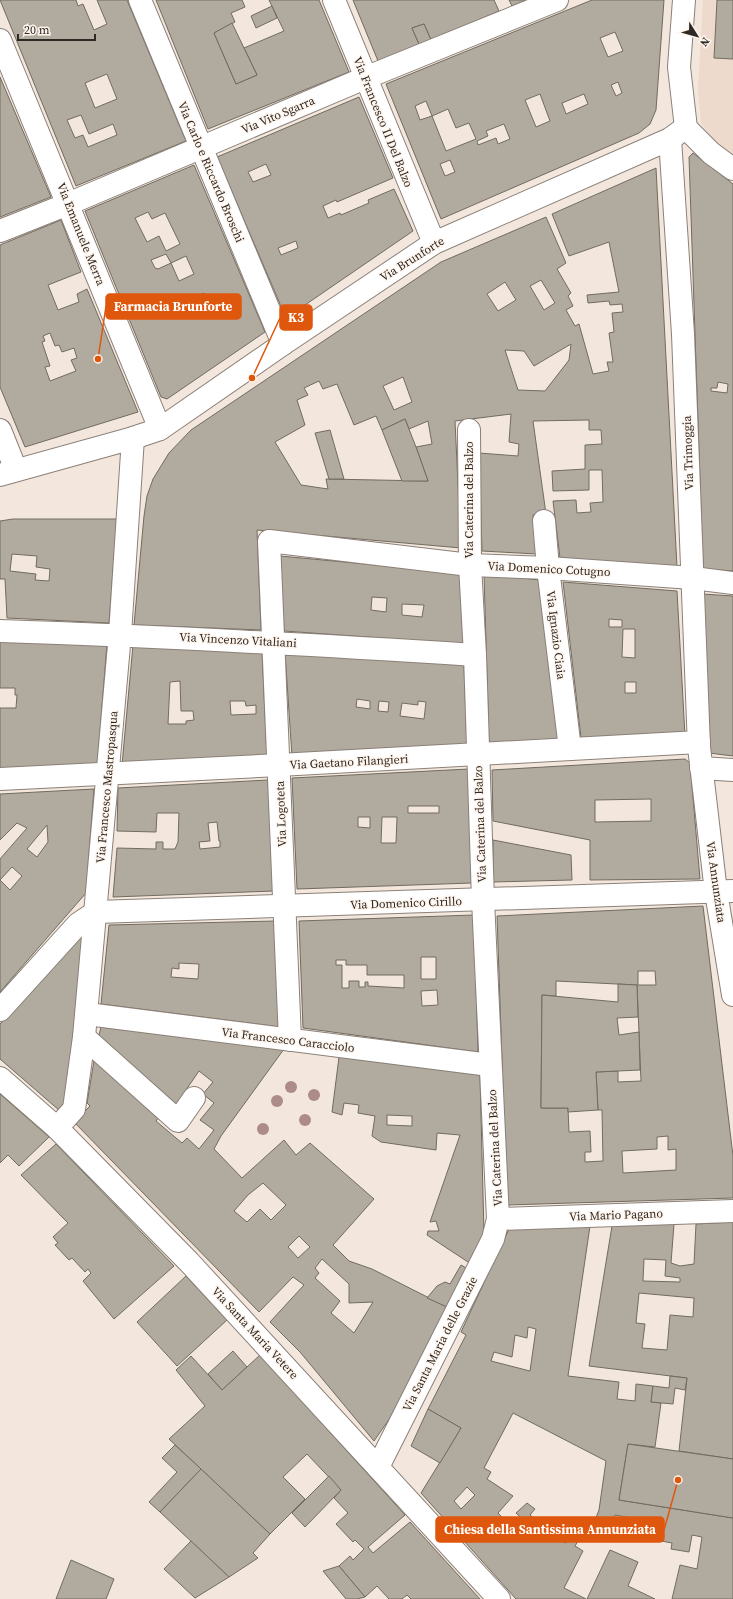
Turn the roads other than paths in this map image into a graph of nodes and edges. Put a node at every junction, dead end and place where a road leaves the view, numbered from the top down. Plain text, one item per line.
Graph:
1 (140, 0) edge
2 (334, 0) edge
3 (557, 0) edge
4 (684, 0) edge
5 (0, 40) edge
6 (365, 78) junction
7 (678, 133) junction
8 (201, 147) junction
9 (733, 169) edge
10 (68, 204) junction
11 (0, 231) edge
12 (434, 243) junction
13 (283, 344) junction
14 (160, 429) junction
15 (0, 430) edge
16 (469, 430) dead end
17 (133, 438) junction
18 (8, 472) edge
19 (544, 521) dead end
20 (269, 541) joint
21 (470, 565) junction
22 (548, 568) junction
23 (693, 578) junction
24 (733, 583) edge
25 (0, 631) edge
26 (120, 634) junction
27 (274, 642) junction
28 (475, 655) junction
29 (699, 742) junction
30 (570, 748) junction
31 (478, 754) junction
32 (279, 766) junction
33 (701, 768) junction
34 (733, 770) edge
35 (108, 774) junction
36 (0, 779) edge
37 (725, 892) edge
38 (483, 900) junction
39 (284, 906) junction
40 (96, 912) junction
41 (733, 996) edge
42 (0, 1010) edge
43 (87, 1014) junction
44 (84, 1037) junction
45 (290, 1040) junction
46 (490, 1065) junction
47 (0, 1078) edge
48 (194, 1098) dead end
49 (57, 1128) junction
50 (733, 1210) edge
51 (498, 1219) junction
52 (378, 1467) junction
53 (499, 1599) edge

1 - 8 street, Via Carlo e Riccardo Broschi
2 - 6 street, Via Francesco II Del Balzo
3 - 6 street, Via Vito Sgarra
4 - 7 street, Via Trimoggia
5 - 10 street, Via Emanuele Merra
6 - 8 street, Via Vito Sgarra
6 - 12 street, Via Francesco II Del Balzo
7 - 9 street
7 - 12 street, Via Brunforte
7 - 23 street, Via Trimoggia
8 - 10 street, Via Vito Sgarra
8 - 13 street, Via Carlo e Riccardo Broschi
10 - 11 street, Via Vito Sgarra
10 - 14 street, Via Emanuele Merra
12 - 13 street, Via Brunforte
13 - 14 street, Via Brunforte
14 - 17 street, Via Brunforte
15 - 18 street
16 - 21 street, Via Caterina del Balzo
17 - 18 street, Via Brunforte
17 - 26 street, Via Francesco Mastropasqua
19 - 22 street, Via Ignazio Ciaia
20 - 21 street, Via Domenico Cotugno
20 - 27 street, Via Logoteta
21 - 22 street, Via Domenico Cotugno
21 - 28 street, Via Caterina del Balzo
22 - 23 street, Via Domenico Cotugno
22 - 30 street, Via Ignazio Ciaia
23 - 24 street, Via Domenico Cotugno
23 - 29 street, Via Trimoggia
25 - 26 street, Via Vincenzo Vitaliani
26 - 27 street, Via Vincenzo Vitaliani
26 - 35 street, Via Francesco Mastropasqua
27 - 28 street, Via Vincenzo Vitaliani
27 - 32 street, Via Logoteta
28 - 31 street, Via Caterina del Balzo
29 - 30 street, Via Gaetano Filangieri
29 - 33 street, Via Trimoggia
30 - 31 street, Via Gaetano Filangieri
31 - 32 street, Via Gaetano Filangieri
31 - 38 street, Via Caterina del Balzo
32 - 35 street, Via Gaetano Filangieri
32 - 39 street, Via Logoteta
33 - 34 street
33 - 37 street, Via Annunziata
35 - 36 street, Via Gaetano Filangieri
35 - 40 street, Via Francesco Mastropasqua
37 - 38 street, Via Domenico Cirillo
37 - 41 street, Via Annunziata
38 - 39 street, Via Domenico Cirillo
38 - 46 street, Via Caterina del Balzo
39 - 40 street, Via Domenico Cirillo
39 - 45 street, Via Logoteta
40 - 42 street
40 - 43 street, Via Francesco Mastropasqua
43 - 44 street, Via Francesco Mastropasqua
43 - 45 street, Via Francesco Caracciolo
44 - 48 street
44 - 49 street, Via Francesco Mastropasqua
45 - 46 street, Via Francesco Caracciolo
46 - 51 street, Via Caterina del Balzo
47 - 49 street, Via Santa Maria Vetere
49 - 52 street, Via Santa Maria Vetere
50 - 51 street, Via Mario Pagano
51 - 52 street, Via Santa Maria delle Grazie
52 - 53 street, Via Santa Maria Vetere

